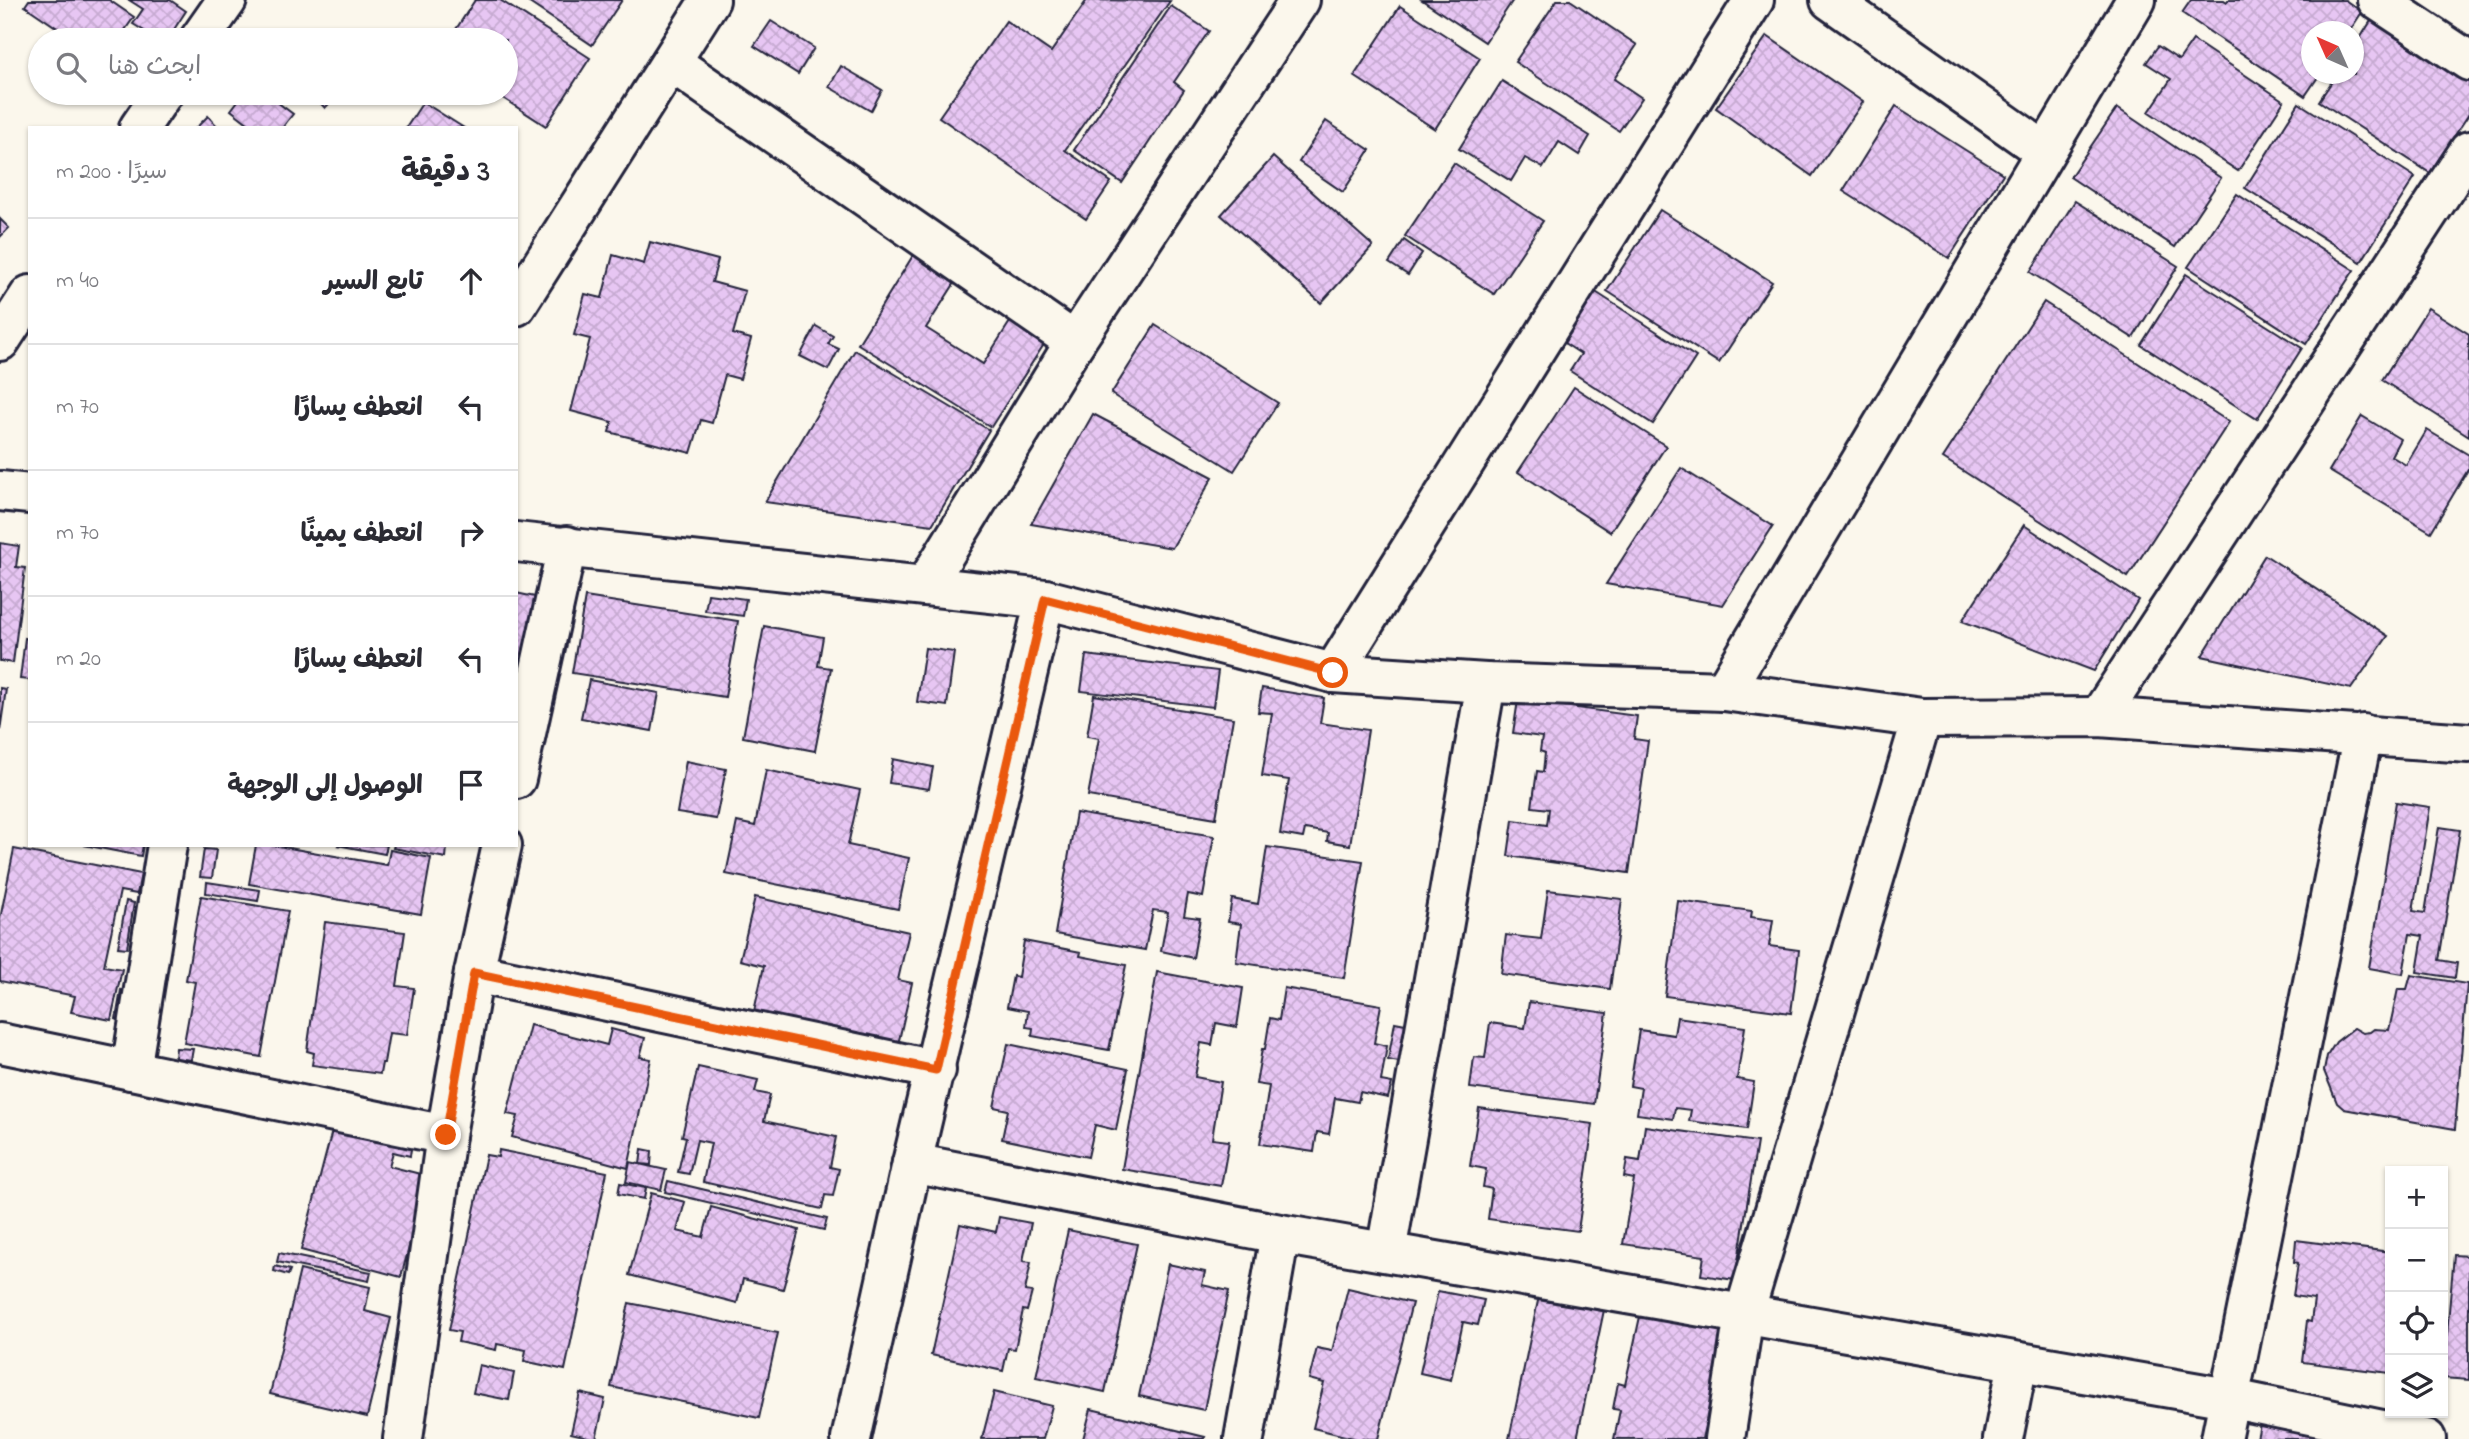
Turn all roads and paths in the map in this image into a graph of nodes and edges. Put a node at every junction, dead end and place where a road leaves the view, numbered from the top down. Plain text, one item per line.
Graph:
1 (227, 0) edge
2 (710, 0) edge
3 (1300, 0) edge
4 (1754, 0) edge
5 (1830, 0) edge
6 (2136, 0) edge
7 (2377, 0) edge
8 (207, 28) edge
9 (2469, 61) edge
10 (671, 62) junction
11 (154, 105) edge
12 (139, 126) edge
13 (2044, 151) junction
14 (2469, 151) edge
15 (28, 298) edge
16 (518, 303) edge
17 (0, 341) edge
18 (1075, 342) junction
19 (0, 491) edge
20 (28, 494) edge
21 (518, 542) edge
22 (567, 547) junction
23 (925, 586) junction
24 (1045, 599) junction
25 (1333, 673) junction
26 (1486, 683) junction
27 (1724, 691) junction
28 (1922, 718) junction
29 (2099, 718) junction
30 (2363, 734) junction
31 (2469, 743) edge
32 (518, 770) edge
33 (167, 847) edge
34 (502, 847) edge
35 (474, 973) junction
36 (0, 1043) edge
37 (131, 1070) junction
38 (936, 1070) junction
39 (446, 1135) junction
40 (912, 1163) junction
41 (1280, 1234) junction
42 (1386, 1252) junction
43 (1744, 1314) junction
44 (2018, 1362) junction
45 (2228, 1398) junction
46 (403, 1439) edge
47 (851, 1439) edge
48 (1244, 1439) edge
49 (1725, 1439) edge
50 (2003, 1439) edge
51 (2221, 1439) edge
52 (2426, 1439) edge

1 - 8 street
2 - 10 street
3 - 18 street
4 - 25 street
5 - 13 street
6 - 13 street
7 - 9 street
10 - 16 street
10 - 18 street
11 - 12 street
13 - 27 street
14 - 29 street
15 - 17 street
18 - 23 street
19 - 20 street
21 - 22 street
22 - 23 street
22 - 32 street
23 - 24 street
24 - 25 street
24 - 38 street
25 - 26 street
26 - 27 street
26 - 42 street
27 - 28 street
28 - 29 street
28 - 43 street
29 - 30 street
30 - 31 street
30 - 45 street
33 - 37 street
34 - 35 street
35 - 38 street
35 - 39 street
36 - 37 street
37 - 39 street
38 - 40 street
39 - 46 street
40 - 41 street
40 - 47 street
41 - 42 street
41 - 48 street
42 - 43 street
43 - 44 street
43 - 49 street
44 - 45 street
44 - 50 street
45 - 51 street
45 - 52 street

